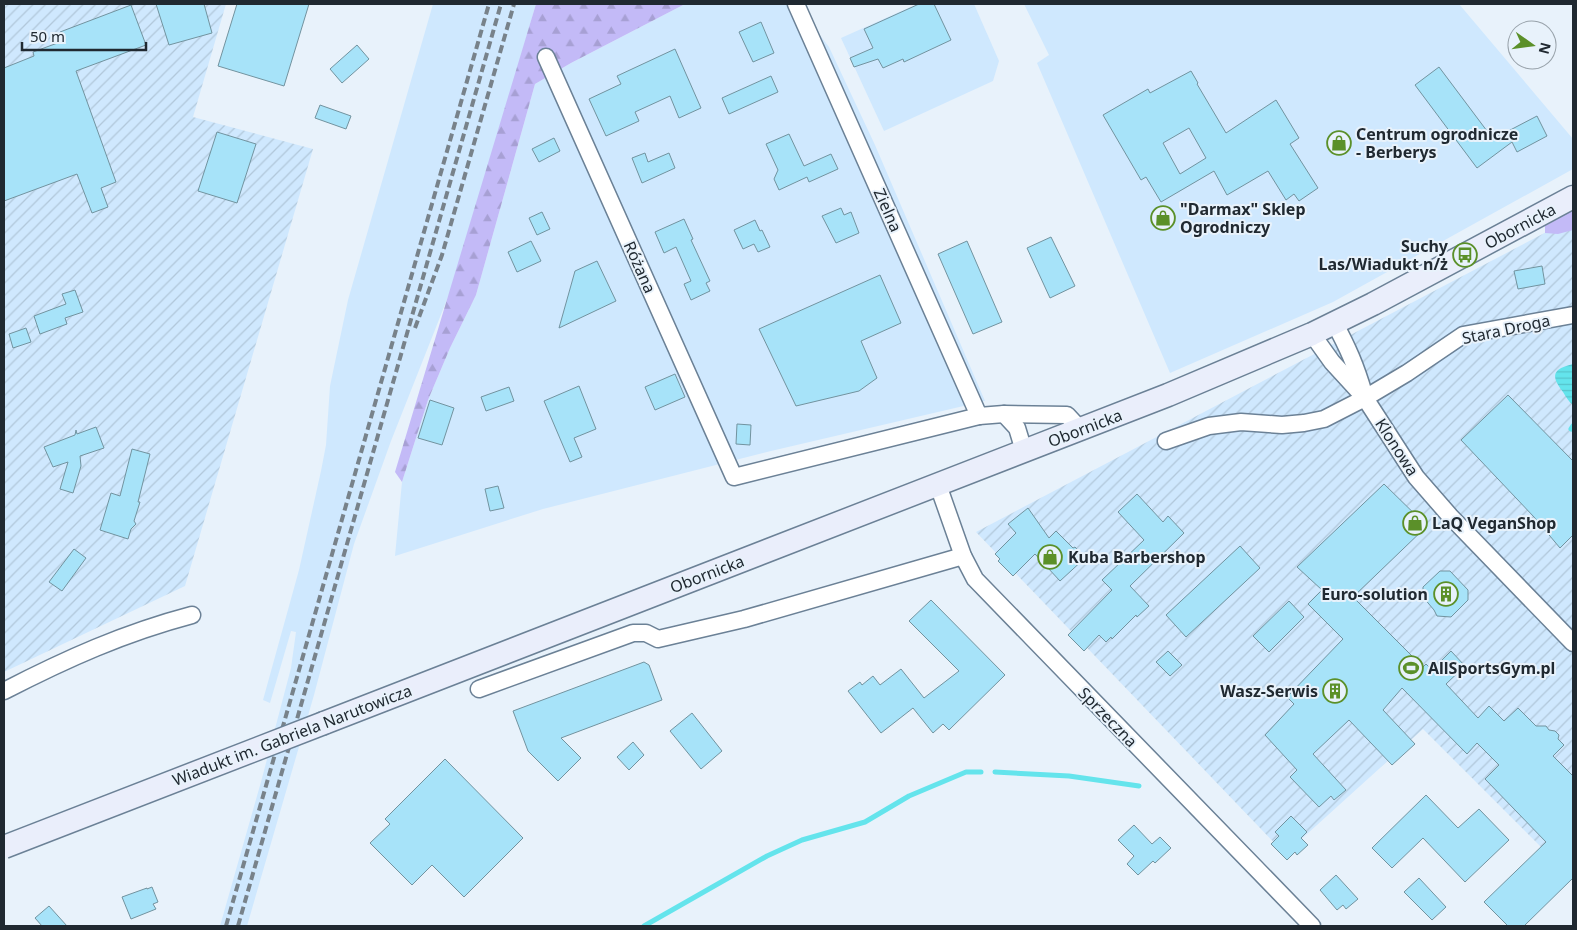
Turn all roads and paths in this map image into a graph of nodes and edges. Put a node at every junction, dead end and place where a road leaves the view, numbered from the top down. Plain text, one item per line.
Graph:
1 (796, 4) edge
2 (546, 57) dead end
3 (1573, 196) edge
4 (1573, 315) edge
5 (1334, 322) junction
6 (1312, 334) junction
7 (1365, 398) junction
8 (1004, 414) junction
9 (979, 416) junction
10 (1080, 429) junction
11 (1166, 441) dead end
12 (1024, 451) junction
13 (938, 485) junction
14 (963, 556) junction
15 (192, 615) dead end
16 (580, 623) joint
17 (1573, 643) edge
18 (479, 689) dead end
19 (4, 690) edge
20 (4, 847) edge
21 (1312, 926) edge

1 - 9 street, Zielna
2 - 9 street, Różana
3 - 5 main road, Obornicka
4 - 7 street, Stara Droga
5 - 6 main road, Obornicka
5 - 7 street
6 - 7 street
6 - 10 main road, Obornicka
7 - 11 street
7 - 17 street, Klonowa
8 - 9 street
8 - 10 street
8 - 12 street
10 - 12 main road, Obornicka
12 - 13 main road, Obornicka
13 - 14 street, Sprzeczna
13 - 16 main road, Obornicka
14 - 18 street
14 - 21 street, Sprzeczna
15 - 19 street
16 - 20 main road, Wiadukt im. Gabriela Narutowicza, bridge

